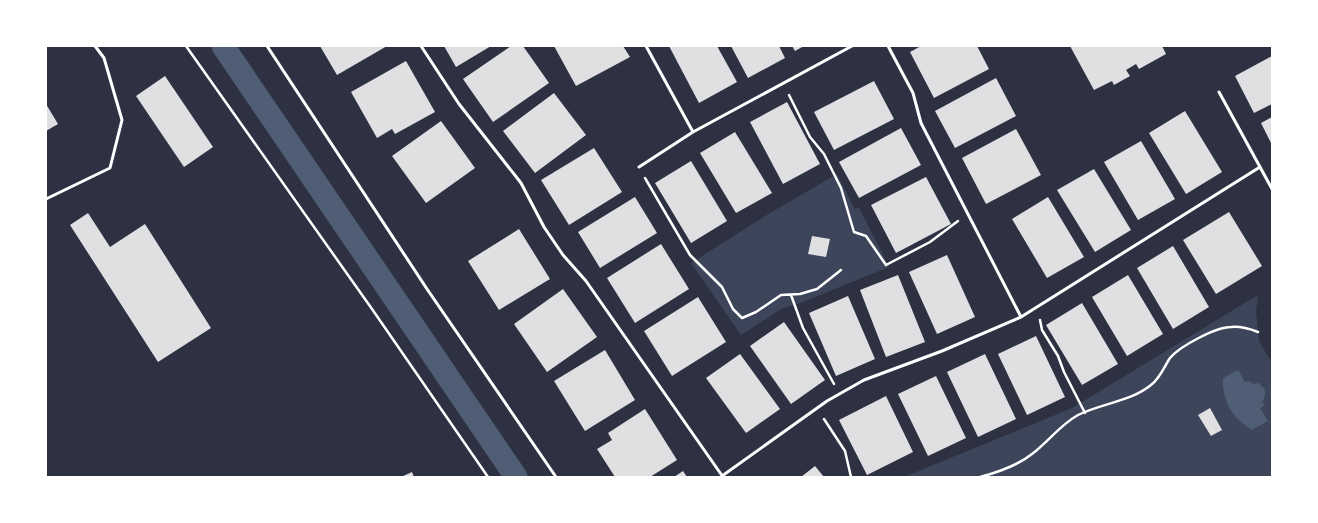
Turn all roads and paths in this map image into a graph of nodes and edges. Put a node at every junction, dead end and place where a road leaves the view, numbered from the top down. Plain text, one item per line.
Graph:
1 (94, 46) edge
2 (186, 46) edge
3 (267, 46) edge
4 (421, 46) edge
5 (646, 46) edge
6 (852, 46) edge
7 (888, 46) edge
8 (783, 84) junction
9 (1219, 92) dead end
10 (693, 132) junction
11 (640, 167) joint
12 (1260, 167) junction
13 (1272, 189) edge
14 (46, 199) edge
15 (968, 215) junction
16 (841, 270) dead end
17 (791, 294) junction
18 (1038, 306) junction
19 (1021, 317) junction
20 (1258, 332) dead end
21 (840, 394) junction
22 (817, 409) junction
23 (1085, 413) junction
24 (488, 477) edge
25 (556, 477) edge
26 (723, 477) edge
27 (851, 477) edge
28 (980, 477) edge

1 - 14 lane
2 - 24 path
3 - 25 lane
4 - 26 lane
5 - 10 lane
6 - 8 lane
7 - 15 lane
8 - 10 lane
8 - 15 path
9 - 12 lane
10 - 11 lane
11 - 17 path
12 - 13 lane
12 - 18 lane
15 - 19 lane
16 - 17 path
17 - 21 path
18 - 19 lane
18 - 23 path
19 - 21 lane
20 - 23 path
21 - 22 lane
22 - 26 lane
22 - 27 path
23 - 28 path

